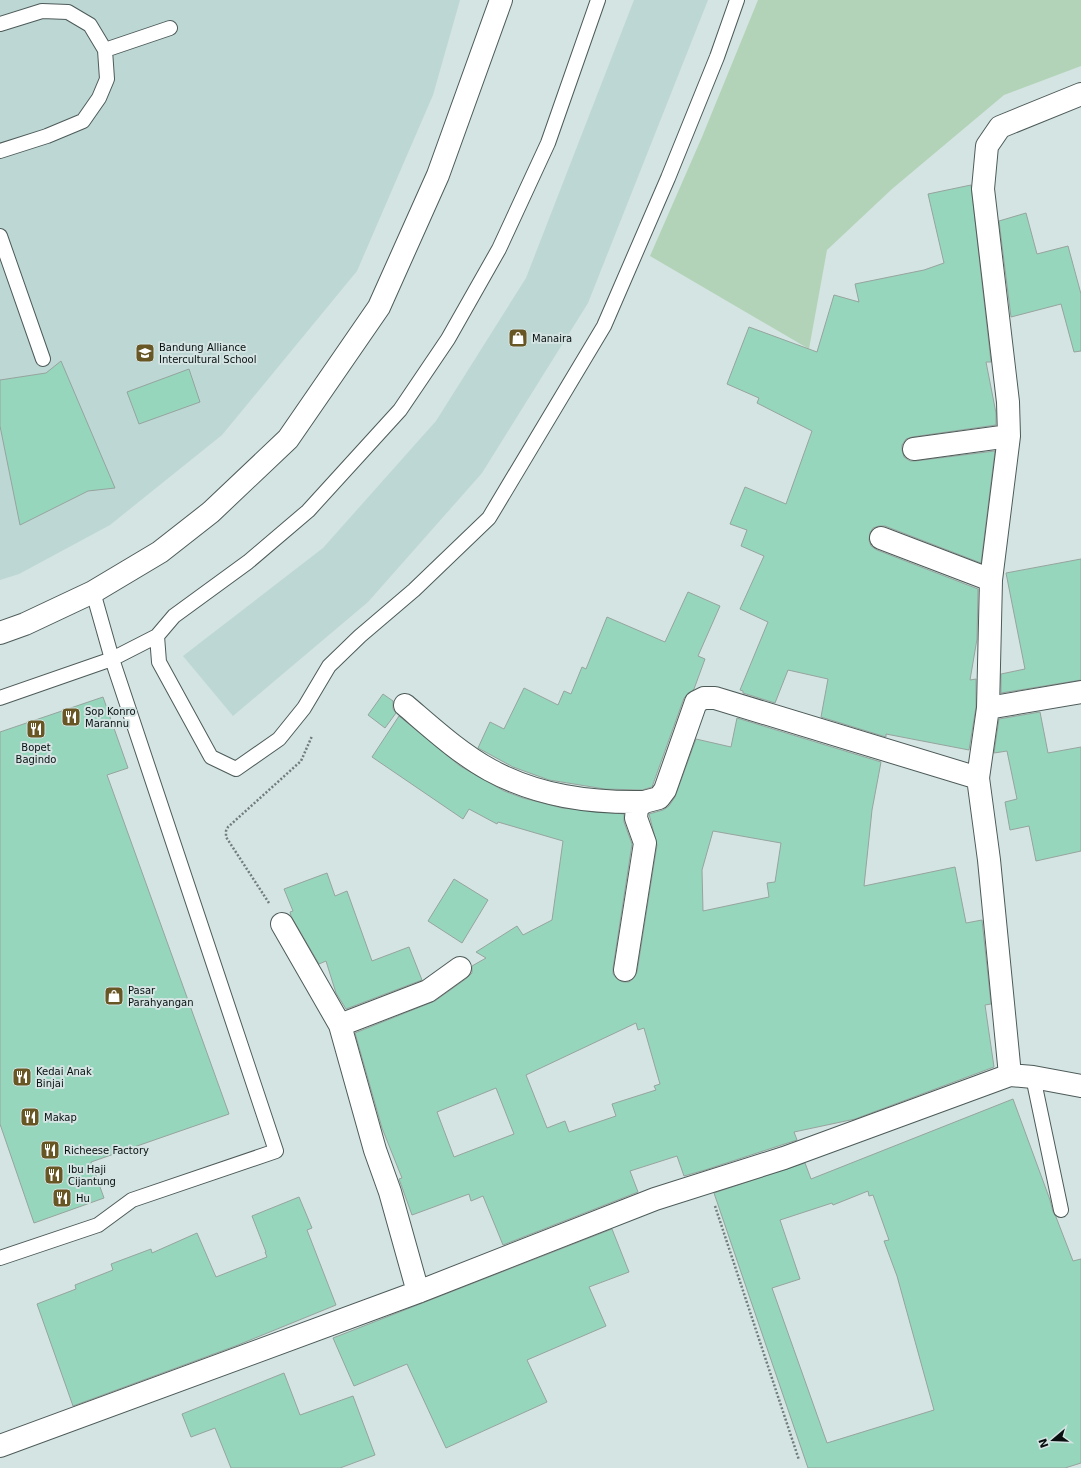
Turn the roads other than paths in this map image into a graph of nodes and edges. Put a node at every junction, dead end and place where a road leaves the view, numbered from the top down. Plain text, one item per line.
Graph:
1 (501, 0) edge
2 (598, 0) edge
3 (737, 0) edge
4 (0, 24) edge
5 (170, 28) dead end
6 (105, 50) junction
7 (1081, 94) edge
8 (0, 151) edge
9 (0, 236) edge
10 (42, 359) dead end
11 (1009, 436) junction
12 (914, 449) dead end
13 (881, 538) dead end
14 (991, 580) junction
15 (93, 592) junction
16 (0, 633) edge
17 (157, 636) junction
18 (112, 659) junction
19 (1081, 692) edge
20 (0, 698) edge
21 (405, 705) dead end
22 (988, 708) junction
23 (978, 778) junction
24 (644, 802) junction
25 (282, 924) road end
26 (460, 968) dead end
27 (625, 970) dead end
28 (340, 1025) junction
29 (1010, 1075) junction
30 (1033, 1077) junction
31 (1081, 1086) edge
32 (1061, 1210) dead end
33 (1, 1254) edge
34 (418, 1292) junction
35 (0, 1446) edge

1 - 15 street
2 - 17 lane
3 - 17 lane
4 - 6 lane
5 - 6 lane
6 - 8 lane
7 - 11 street
9 - 10 lane
11 - 12 street
11 - 14 street
13 - 14 street
14 - 22 street
15 - 16 street
15 - 18 lane
17 - 18 lane
18 - 20 lane
18 - 33 lane
19 - 22 street
21 - 24 street
22 - 23 street
23 - 24 street
23 - 29 street
24 - 27 street
25 - 28 street
26 - 28 street
28 - 34 street
29 - 30 street
29 - 34 street
30 - 31 street
30 - 32 lane
34 - 35 street

